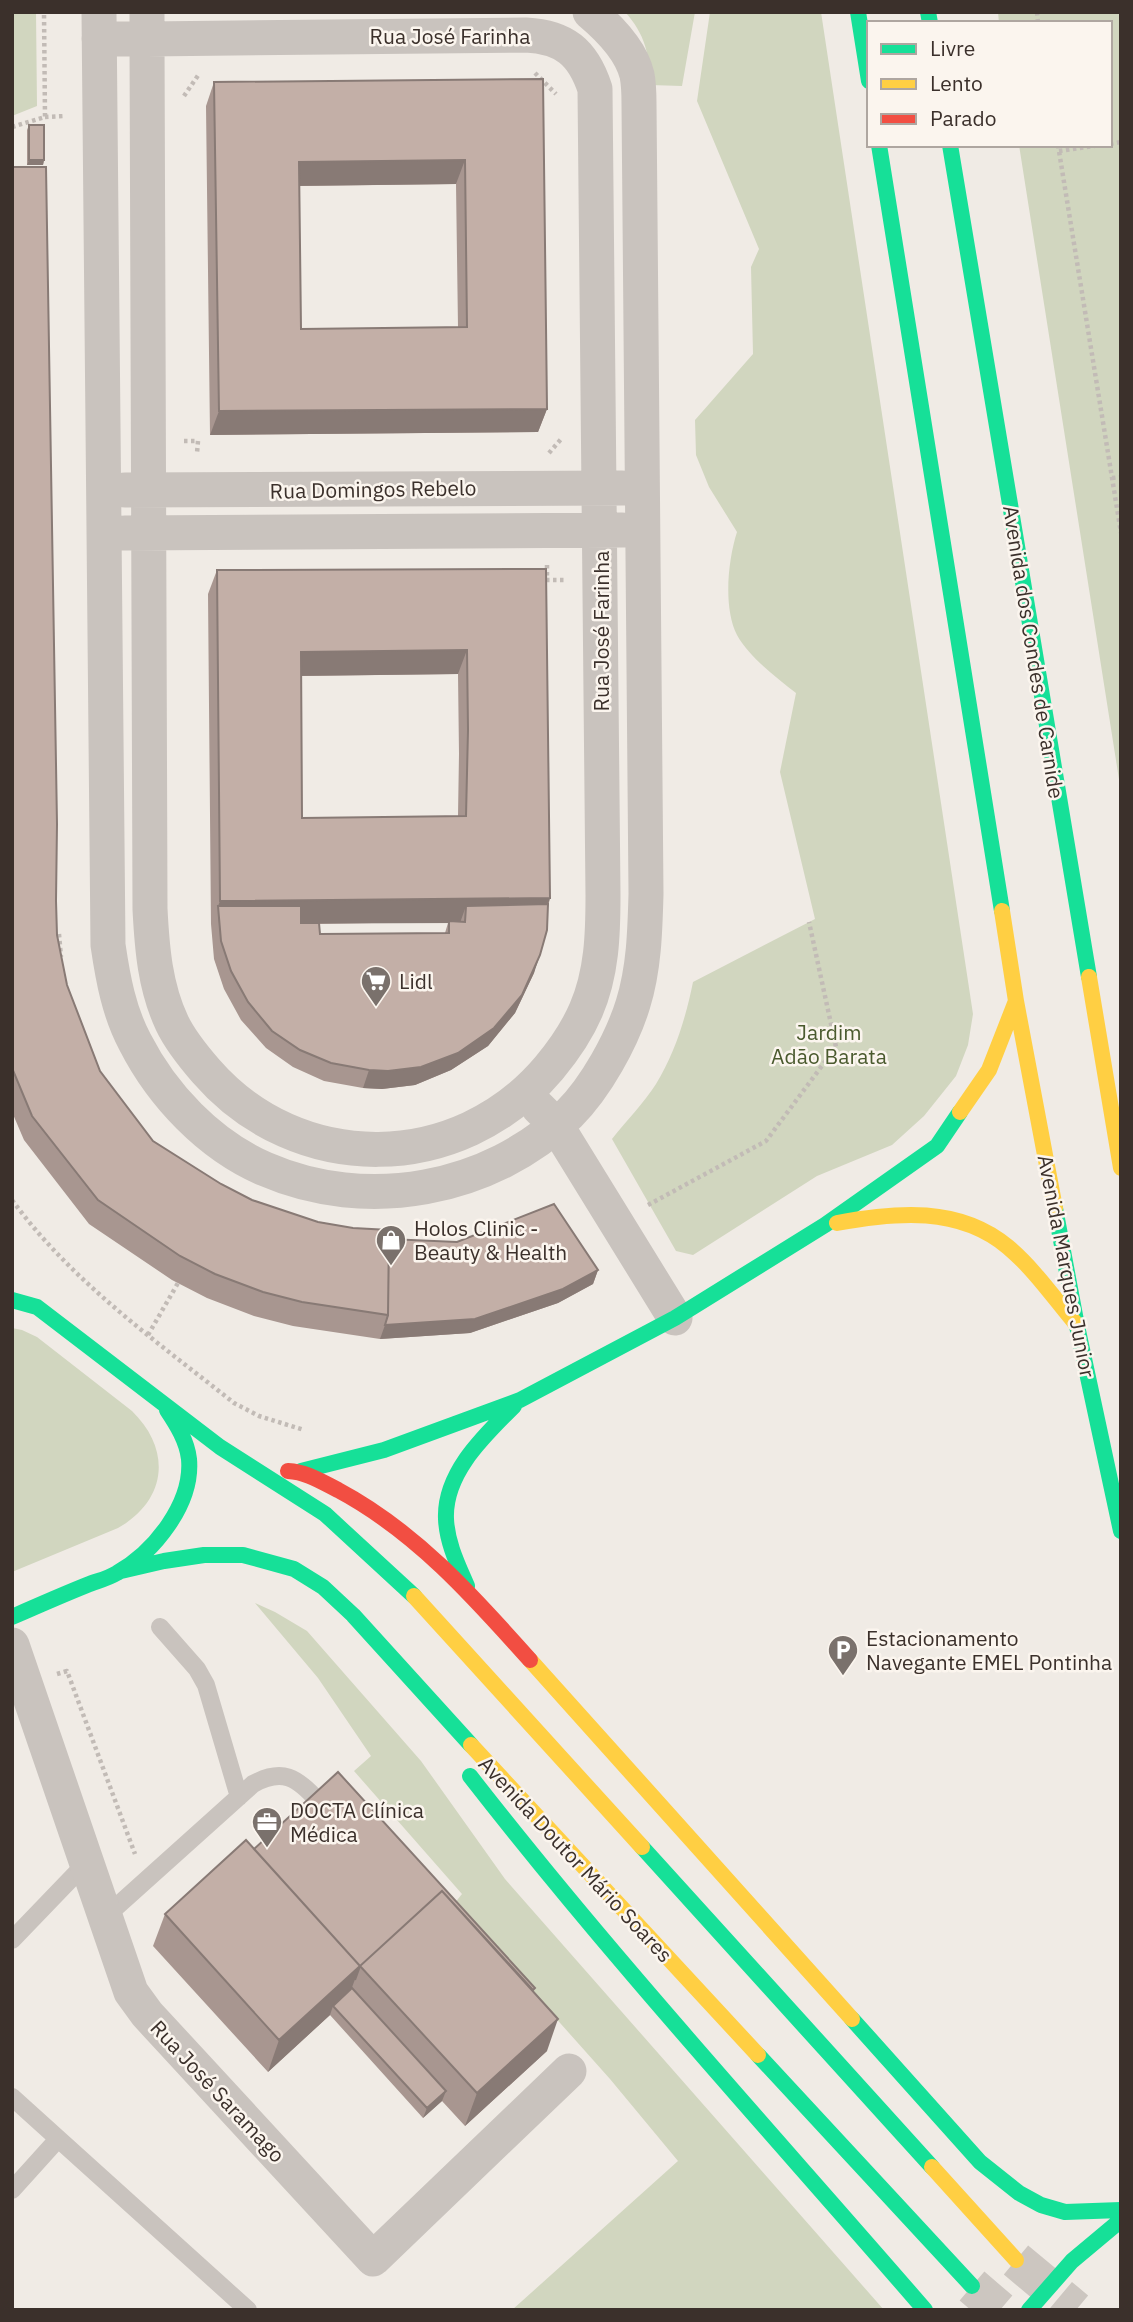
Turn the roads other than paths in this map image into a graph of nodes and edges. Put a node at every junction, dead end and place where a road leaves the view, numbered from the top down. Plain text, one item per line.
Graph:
1 (590, 12) edge
2 (858, 12) edge
3 (99, 26) edge
4 (147, 26) edge
5 (867, 68) edge
6 (879, 147) edge
7 (950, 147) edge
8 (599, 487) junction
9 (643, 488) junction
10 (103, 490) junction
11 (149, 490) junction
12 (600, 530) junction
13 (643, 530) junction
14 (104, 533) junction
15 (149, 533) junction
16 (150, 909) junction
17 (108, 910) junction
18 (1016, 1001) junction
19 (524, 1093) junction
20 (556, 1125) junction
21 (1120, 1164) edge
22 (825, 1225) junction
23 (12, 1287) edge
24 (12, 1300) edge
25 (37, 1307) junction
26 (675, 1318) junction
27 (1077, 1325) junction
28 (520, 1400) junction
29 (164, 1405) junction
30 (253, 1468) junction
31 (301, 1471) junction
32 (1121, 1531) edge
33 (121, 1571) junction
34 (470, 1592) junction
35 (12, 1617) edge
36 (160, 1627) dead end
37 (12, 1645) edge
38 (378, 1645) junction
39 (436, 1730) dead end
40 (460, 1762) dead end
41 (239, 1797) junction
42 (318, 1801) edge
43 (87, 1862) junction
44 (105, 1917) junction
45 (12, 1940) edge
46 (569, 2071) dead end
47 (12, 2097) edge
48 (58, 2139) junction
49 (12, 2190) edge
50 (1121, 2210) edge
51 (1121, 2220) edge
52 (1016, 2260) tunnel mouth
53 (972, 2286) tunnel mouth
54 (248, 2310) edge
55 (925, 2310) edge
56 (1029, 2310) edge

1 - 9 street, Rua José Farinha
2 - 5 main road
3 - 4 street, Rua José Farinha
3 - 10 street, Rua José Farinha
4 - 8 street, Rua José Farinha
4 - 11 street, Rua José Farinha
6 - 18 main road
7 - 21 main road, Avenida dos Condes de Carnide
8 - 9 street, Rua Domingos Rebelo
8 - 11 street, Rua Domingos Rebelo
8 - 12 street, Rua José Farinha
9 - 13 street, Rua José Farinha
10 - 11 street, Rua Domingos Rebelo
10 - 14 street, Rua José Farinha
11 - 15 street, Rua José Farinha
12 - 13 street, Rua Domingos Rebelo
12 - 15 street, Rua Domingos Rebelo
12 - 19 street, Rua José Farinha
13 - 20 street, Rua José Farinha
14 - 15 street, Rua Domingos Rebelo
14 - 17 street, Rua José Farinha
15 - 16 street, Rua José Farinha
16 - 17 street
16 - 19 street, Rua José Farinha
17 - 20 street, Rua José Farinha
18 - 22 main road
18 - 27 main road, Avenida Marques Junior
19 - 20 street
20 - 26 street
22 - 26 main road
22 - 27 main road
23 - 25 main road
24 - 25 main road
25 - 29 main road
26 - 28 main road
27 - 32 main road, Avenida Marques Junior
28 - 31 main road
28 - 34 main road
29 - 30 main road
29 - 33 main road
30 - 31 main road
30 - 52 main road
31 - 34 main road
33 - 35 main road
33 - 38 main road, Avenida Doutor Mário Soares
34 - 50 main road
36 - 41 lane
37 - 43 street, Rua José Saramago
38 - 39 main road
38 - 53 main road, Avenida Doutor Mário Soares
40 - 55 main road
41 - 42 lane
41 - 44 lane
43 - 44 street, Rua José Saramago
43 - 45 lane
44 - 46 street, Rua José Saramago
47 - 48 lane
48 - 49 lane
48 - 54 lane
51 - 56 main road

